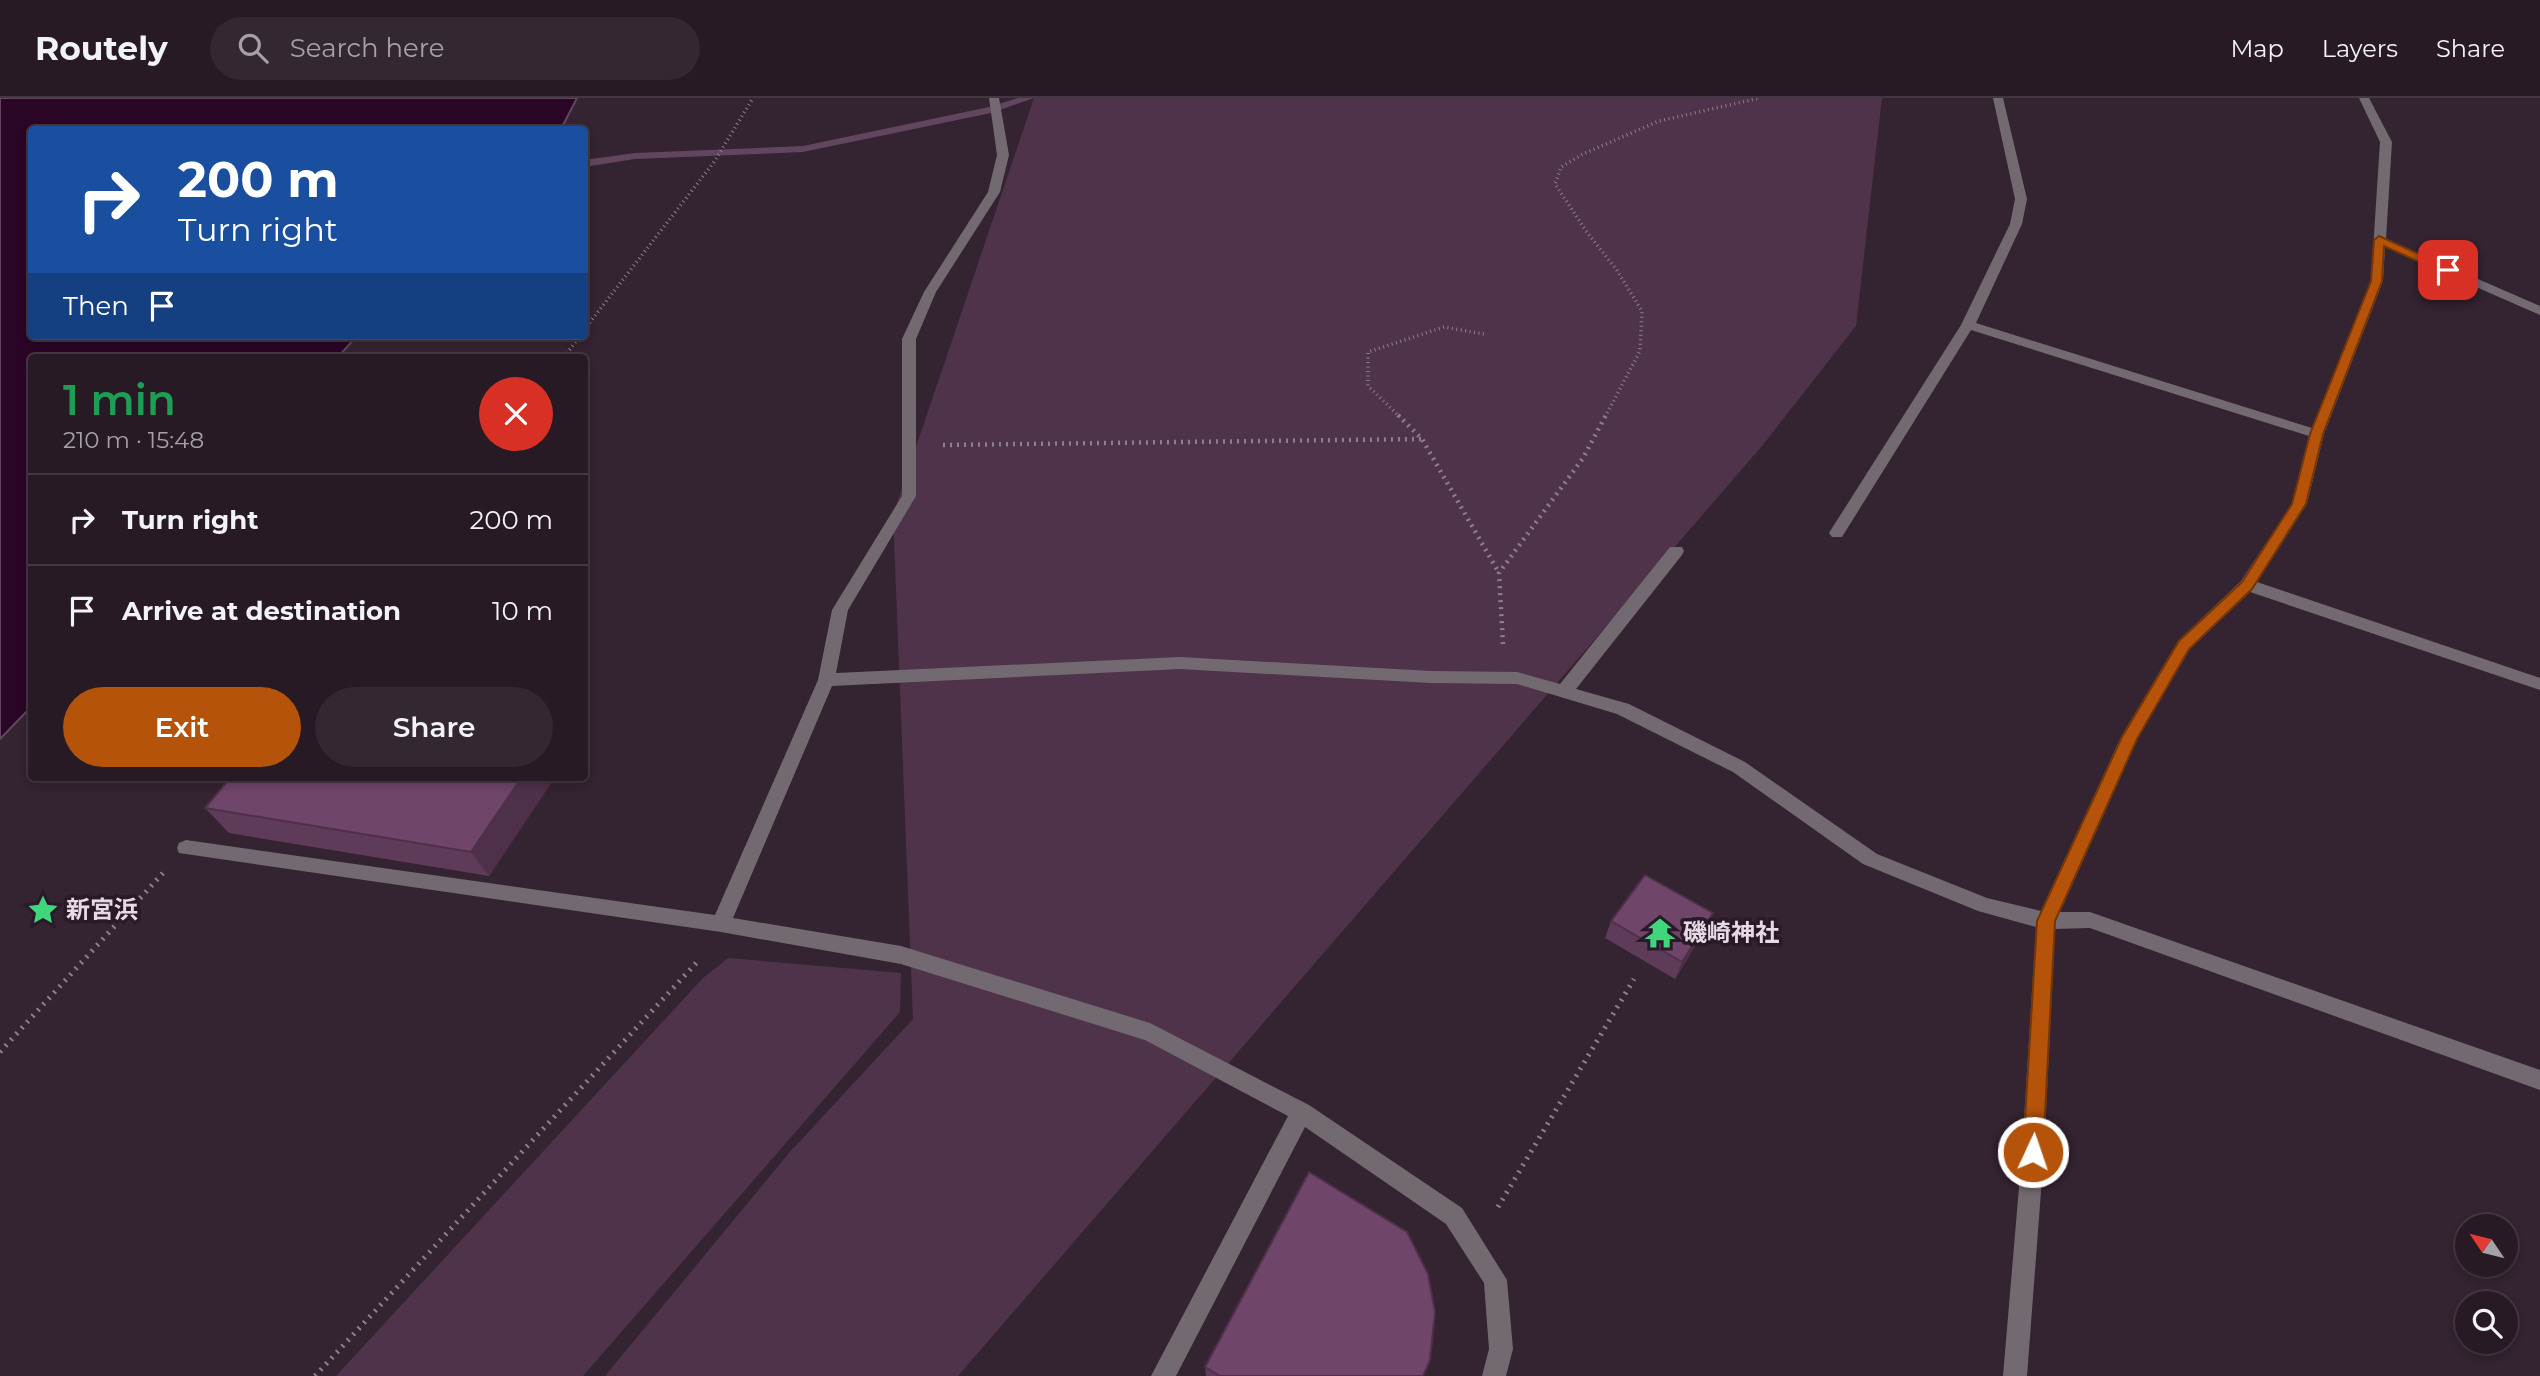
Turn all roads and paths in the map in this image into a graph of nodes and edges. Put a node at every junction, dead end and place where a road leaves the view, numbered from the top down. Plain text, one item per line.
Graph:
1 (753, 98) edge
2 (993, 98) edge
3 (1759, 98) edge
4 (1998, 98) edge
5 (2364, 98) edge
6 (2379, 240) junction
7 (2540, 311) edge
8 (588, 325) edge
9 (1969, 326) junction
10 (1484, 334) dead end
11 (577, 340) edge
12 (566, 354) edge
13 (2317, 434) junction
14 (1422, 439) junction
15 (908, 446) junction
16 (1837, 533) dead end
17 (1676, 551) dead end
18 (1499, 573) junction
19 (2247, 585) junction
20 (1517, 678) junction
21 (826, 680) junction
22 (2540, 684) edge
23 (1564, 692) junction
24 (186, 848) joint
25 (2046, 921) junction
26 (721, 924) junction
27 (1634, 979) dead end
28 (0, 1052) edge
29 (2540, 1080) edge
30 (1301, 1112) junction
31 (1474, 1247) junction
32 (315, 1376) edge
33 (1163, 1376) edge
34 (1494, 1376) edge
35 (2015, 1376) edge

1 - 8 path
2 - 15 street
3 - 18 path
4 - 9 street
5 - 6 street
6 - 7 street
6 - 13 street
9 - 13 street
9 - 16 street
10 - 14 path
11 - 12 path
13 - 19 street
14 - 15 path
14 - 18 path
15 - 21 street
17 - 23 street
18 - 20 path
19 - 22 street
19 - 25 street
20 - 21 street
20 - 23 street
21 - 26 street
23 - 25 street
24 - 26 street
24 - 28 path
25 - 29 street
25 - 35 street
26 - 30 street
26 - 32 path
27 - 31 path
30 - 31 street
30 - 33 street
31 - 34 street

